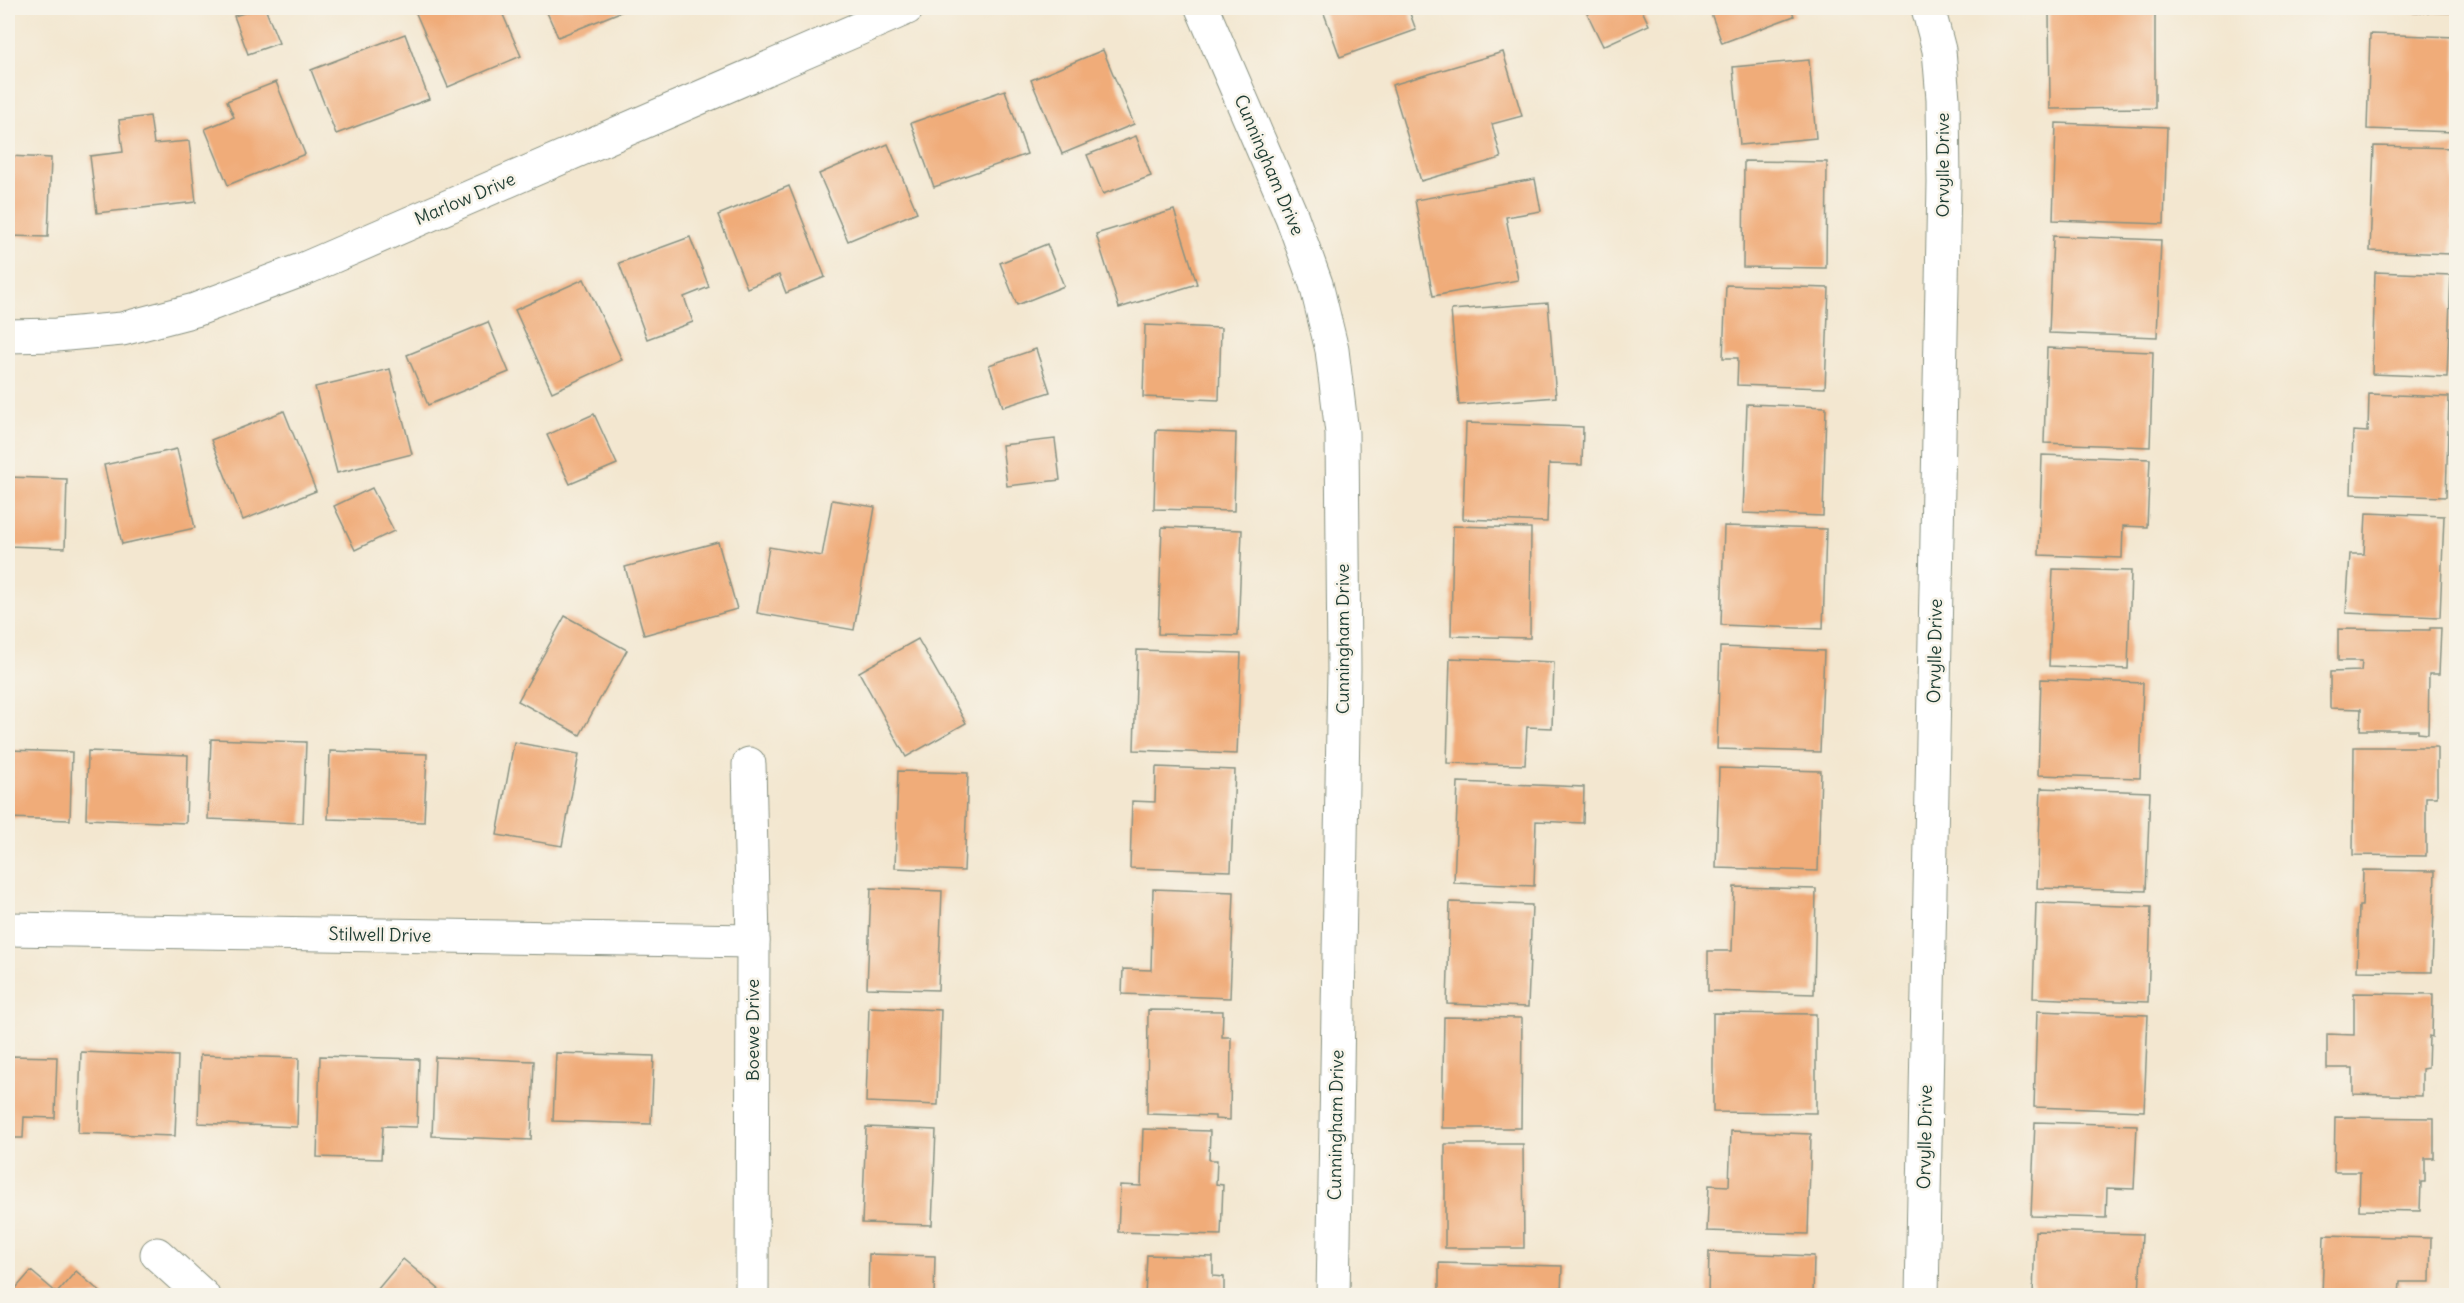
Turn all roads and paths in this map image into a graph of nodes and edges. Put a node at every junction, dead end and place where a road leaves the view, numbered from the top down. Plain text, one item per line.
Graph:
1 (907, 8) edge
2 (1202, 8) edge
3 (1928, 8) edge
4 (8, 336) edge
5 (748, 764) dead end
6 (8, 929) edge
7 (753, 941) junction
8 (157, 1254) dead end
9 (203, 1296) edge
10 (752, 1296) edge
11 (1333, 1296) edge
12 (1922, 1296) edge

1 - 4 street, Marlow Drive
2 - 11 street, Cunningham Drive
3 - 12 street, Orvylle Drive
5 - 7 street, Boewe Drive
6 - 7 street, Stilwell Drive
7 - 10 street, Boewe Drive
8 - 9 street

